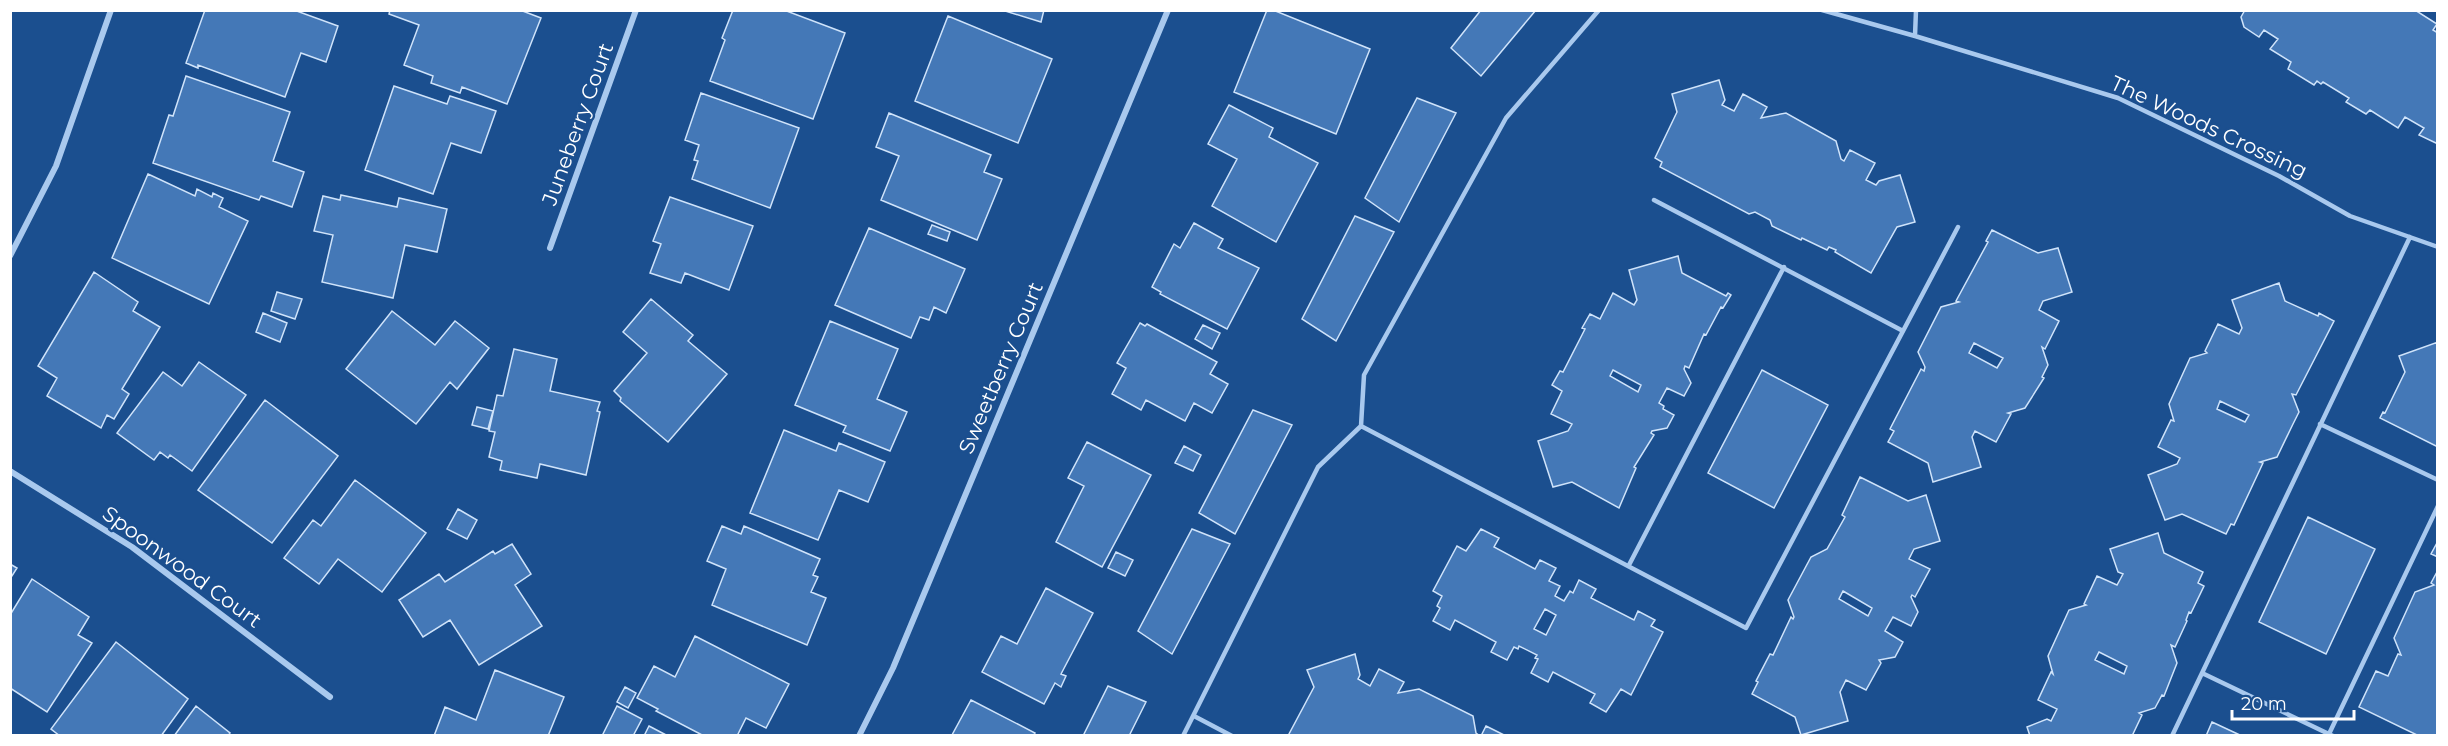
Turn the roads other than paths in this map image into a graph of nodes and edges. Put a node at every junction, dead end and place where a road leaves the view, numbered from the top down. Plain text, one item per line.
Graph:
1 (111, 10) edge
2 (636, 10) edge
3 (1168, 10) edge
4 (1599, 10) edge
5 (1822, 10) edge
6 (1916, 10) edge
7 (1916, 36) junction
8 (1654, 200) dead end
9 (1958, 227) dead end
10 (2410, 237) junction
11 (2438, 247) edge
12 (550, 248) dead end
13 (10, 256) edge
14 (1784, 267) junction
15 (1903, 331) junction
16 (2320, 424) junction
17 (1361, 426) junction
18 (10, 471) edge
19 (2438, 480) edge
20 (2438, 506) edge
21 (1629, 565) junction
22 (2202, 673) junction
23 (330, 697) dead end
24 (1194, 716) junction
25 (859, 735) edge
26 (1184, 735) edge
27 (1232, 735) edge
28 (2172, 735) edge
29 (2331, 735) edge

1 - 13 street
2 - 12 street, Juneberry Court
3 - 25 street, Sweetberry Court
4 - 17 lane
5 - 7 lane, The Woods Crossing
6 - 7 lane
7 - 10 lane, The Woods Crossing
8 - 14 lane
9 - 15 lane
10 - 11 lane, The Woods Crossing
10 - 16 lane
14 - 15 lane
14 - 21 lane
15 - 21 lane
16 - 19 lane
16 - 22 lane
17 - 21 lane
17 - 24 lane
18 - 23 street, Spoonwood Court
20 - 29 lane
22 - 28 lane
22 - 29 lane
24 - 26 lane
24 - 27 lane

